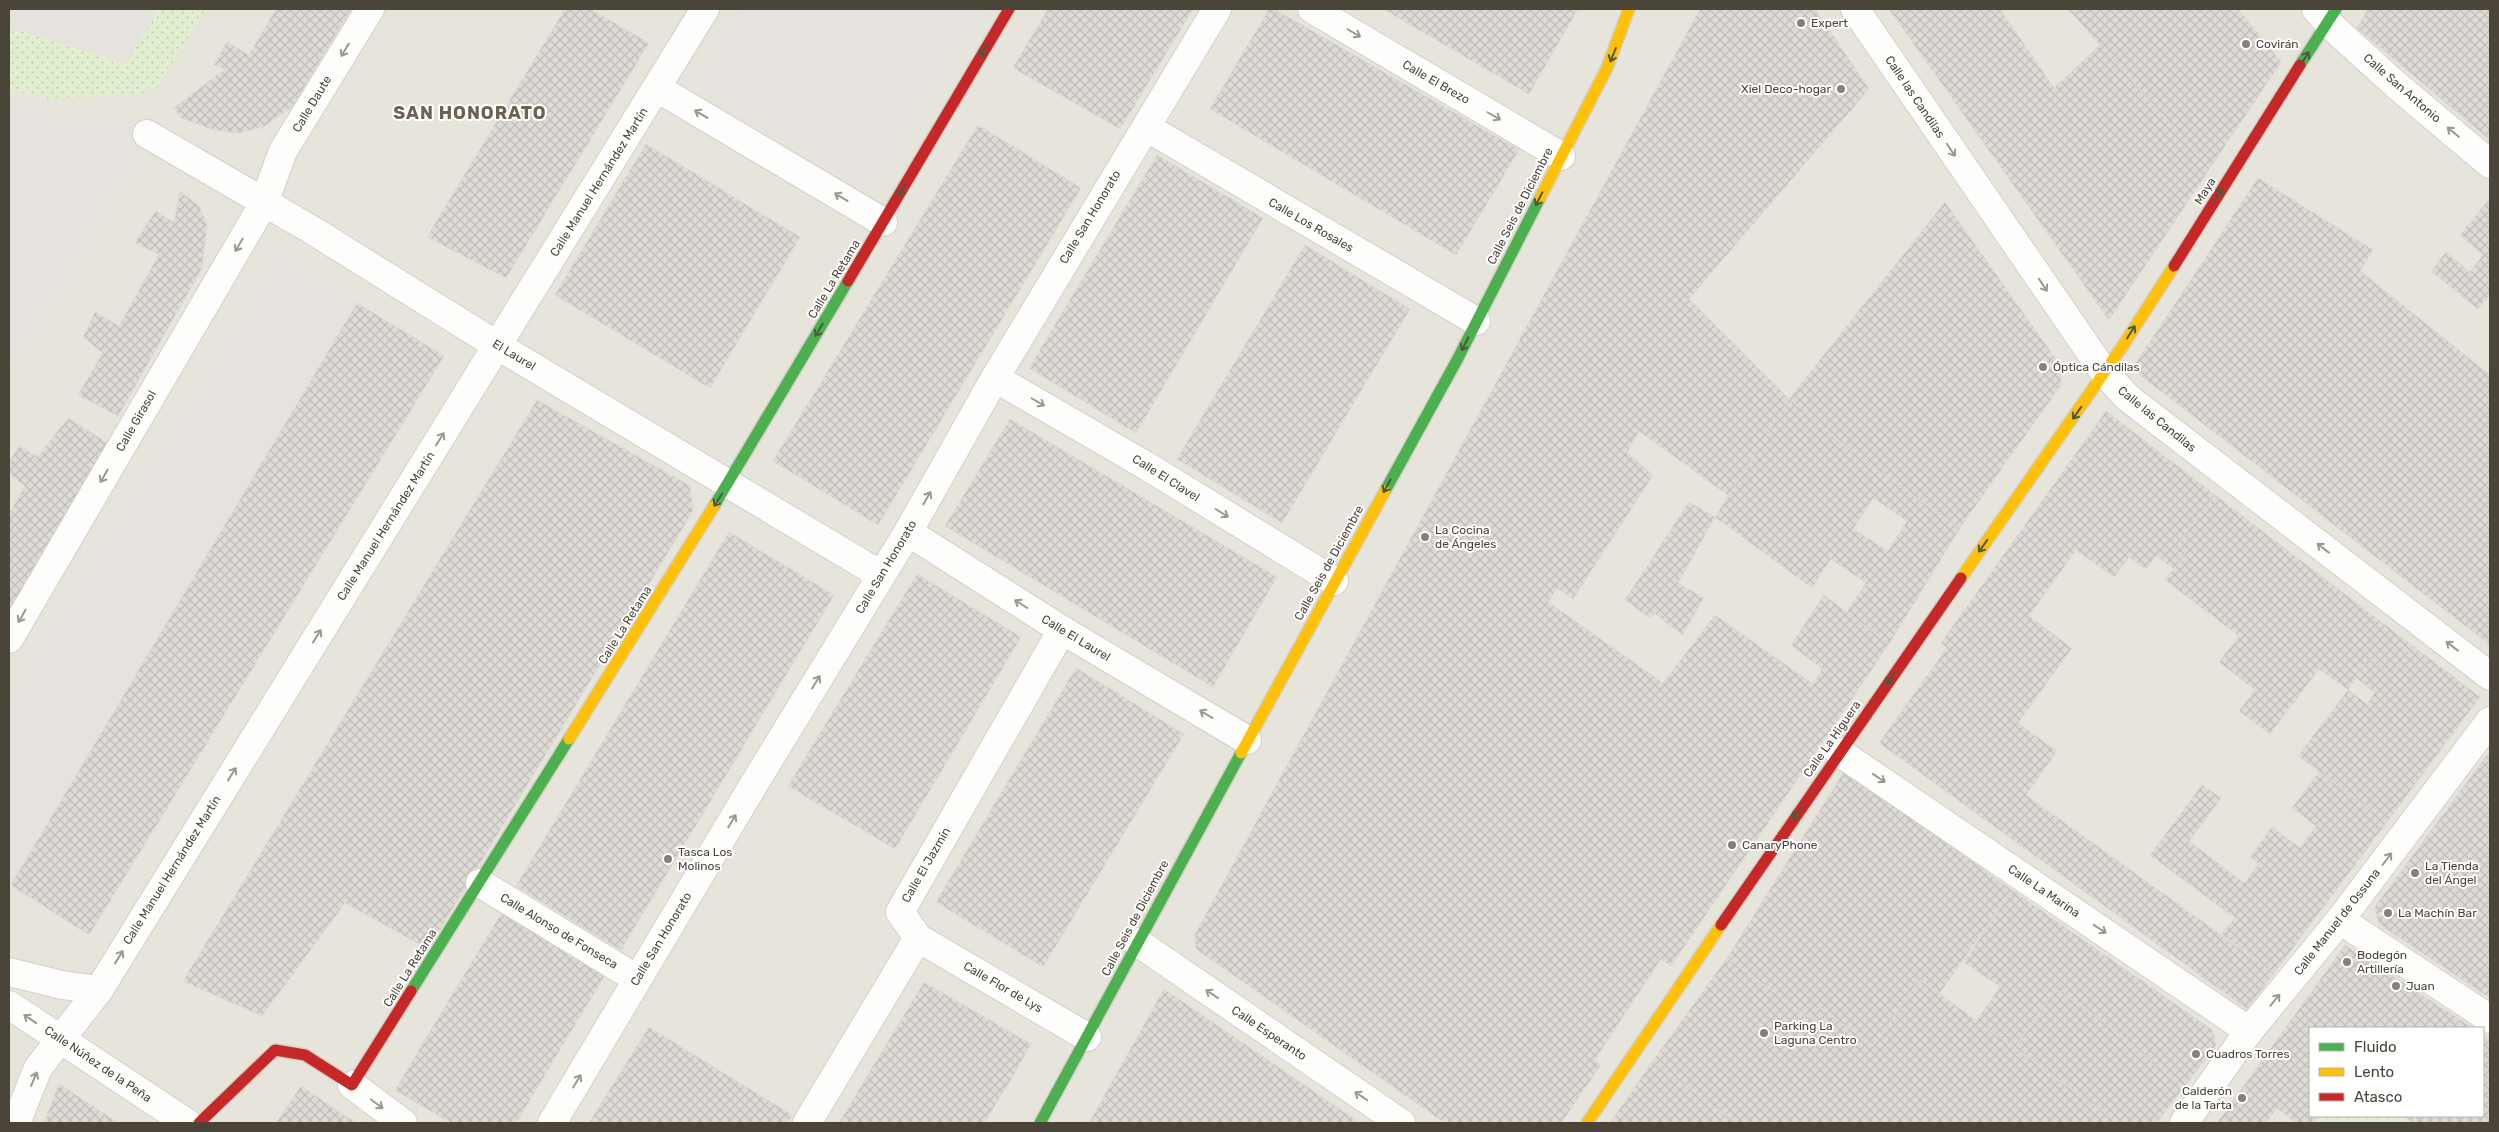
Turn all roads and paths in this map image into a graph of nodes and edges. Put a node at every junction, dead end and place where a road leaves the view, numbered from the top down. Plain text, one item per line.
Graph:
1 (370, 9) edge
2 (705, 9) edge
3 (1009, 9) edge
4 (1217, 9) edge
5 (1312, 9) edge
6 (1629, 9) edge
7 (1855, 9) edge
8 (2327, 13) edge
9 (657, 88) junction
10 (1146, 127) junction
11 (147, 134) dead end
12 (1561, 156) junction
13 (2490, 164) edge
14 (264, 203) junction
15 (883, 222) junction
16 (1476, 321) junction
17 (498, 346) junction
18 (2104, 372) junction
19 (996, 378) junction
20 (729, 483) junction
21 (908, 532) junction
22 (881, 575) junction
23 (1334, 581) junction
24 (1062, 630) junction
25 (9, 639) edge
26 (2490, 676) edge
27 (2490, 721) edge
28 (1248, 740) junction
29 (1839, 752) junction
30 (480, 883) junction
31 (2340, 920) junction
32 (918, 938) junction
33 (1137, 942) junction
34 (9, 972) edge
35 (637, 979) junction
36 (99, 990) junction
37 (9, 1005) edge
38 (2490, 1019) edge
39 (2250, 1031) junction
40 (1087, 1037) junction
41 (60, 1039) junction
42 (352, 1085) junction
43 (16, 1123) edge
44 (187, 1123) edge
45 (198, 1123) edge
46 (403, 1123) edge
47 (552, 1123) edge
48 (807, 1123) edge
49 (1040, 1123) edge
50 (1401, 1123) edge
51 (1587, 1123) edge
52 (2184, 1123) edge

1 -> 14 street, Calle Daute
2 - 9 street, Calle Manuel Hernández Martín
3 -> 15 street, Calle La Retama
4 - 10 street, Calle San Honorato
5 -> 12 street, Calle El Brezo
6 -> 12 street, Calle Seis de Diciembre
7 -> 18 street, Calle las Candilas
13 -> 8 street, Calle San Antonio
18 -> 8 street, Maya
15 -> 9 street
9 - 17 street, Calle Manuel Hernández Martín
10 - 16 street, Calle Los Rosales
10 - 19 street, Calle San Honorato
11 - 14 street, El Laurel
12 -> 16 street, Calle Seis de Diciembre
14 - 17 street, El Laurel
14 -> 25 street, Calle Girasol
15 -> 20 street, Calle La Retama
16 -> 23 street, Calle Seis de Diciembre
17 - 20 street, El Laurel
36 -> 17 street, Calle Manuel Hernández Martín
26 -> 18 street, Calle las Candilas
18 -> 29 street, Calle La Higuera
21 -> 19 street, Calle San Honorato
19 -> 23 street, Calle El Clavel
20 - 22 street, El Laurel
20 -> 30 street, Calle La Retama
21 - 22 street, Calle San Honorato
24 -> 21 street, Calle El Laurel
35 -> 22 street, Calle San Honorato
23 - 28 street, Calle Seis de Diciembre
28 -> 24 street, Calle El Laurel
24 - 32 street, Calle El Jazmín
31 -> 27 street, Calle Manuel de Ossuna
28 - 33 street, Calle Seis de Diciembre
29 -> 39 street, Calle La Marina
29 -> 51 street, Calle La Higuera
30 - 35 street, Calle Alonso de Fonseca
30 - 42 street, Calle La Retama
31 - 38 street
39 -> 31 street, Calle Manuel de Ossuna
32 - 40 street, Calle Flor de Lys
32 - 48 street
33 - 40 street, Calle Seis de Diciembre
50 -> 33 street, Calle Esperanto
34 - 36 street
47 -> 35 street, Calle San Honorato
36 - 41 street, Calle Manuel Hernández Martín
41 -> 37 street, Calle Núñez de la Peña
39 - 52 street, Calle Manuel de Ossuna
40 - 49 street, Calle Seis de Diciembre
43 -> 41 street, Calle Manuel Hernández Martín
41 - 44 street, Calle Núñez de la Peña
42 - 45 street
42 -> 46 street

